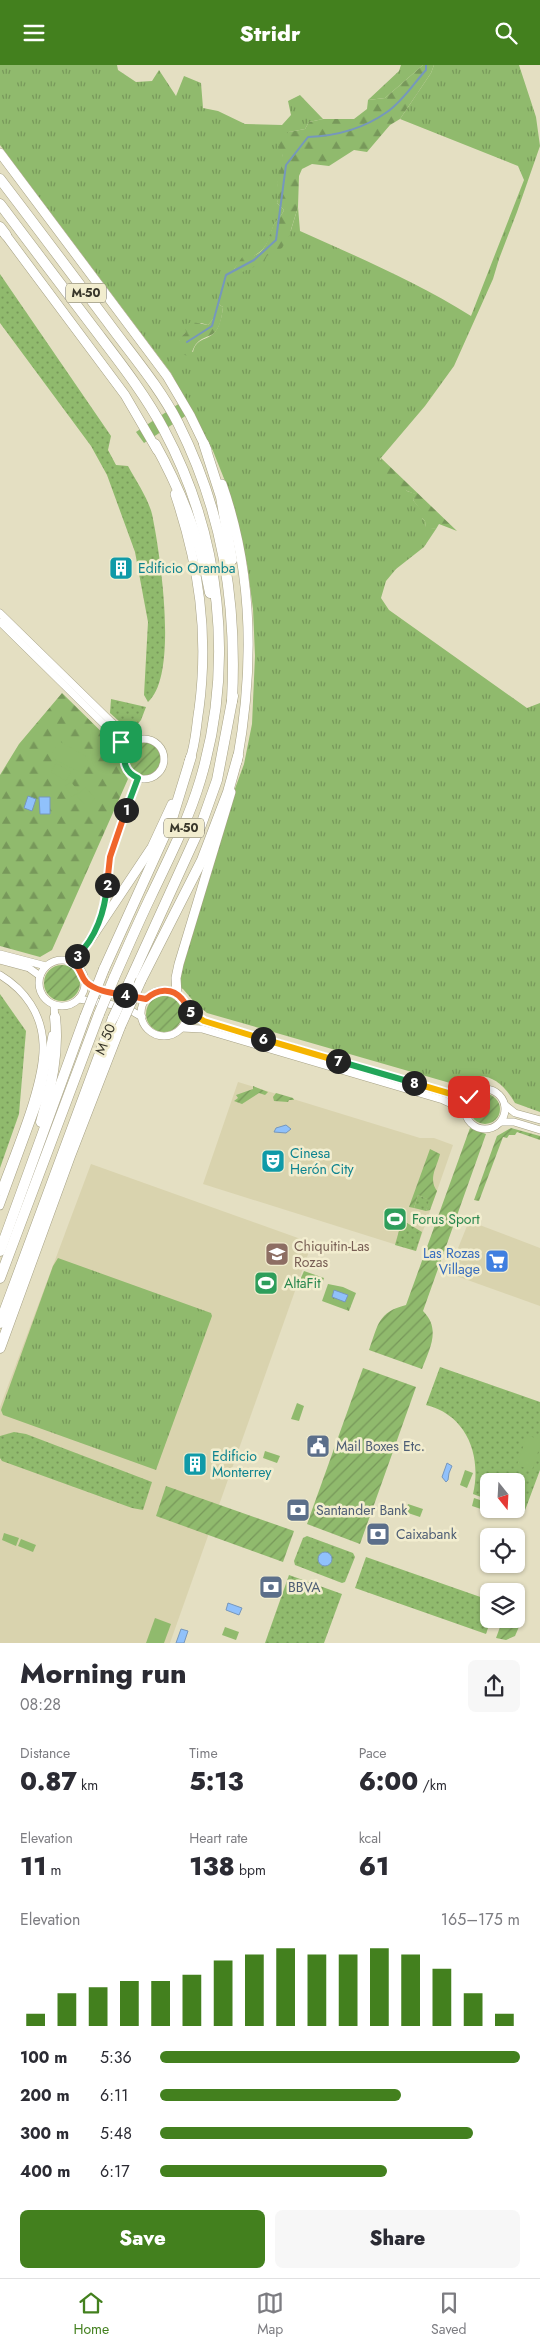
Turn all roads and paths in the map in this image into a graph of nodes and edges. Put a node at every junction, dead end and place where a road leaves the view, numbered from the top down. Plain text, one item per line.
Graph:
1 (0, 153) edge
2 (0, 179) edge
3 (0, 203) edge
4 (2, 230) edge
5 (153, 442) junction
6 (204, 445) junction
7 (0, 613) edge
8 (0, 622) edge
9 (219, 666) junction
10 (232, 701) junction
11 (130, 746) junction
12 (238, 756) junction
13 (191, 757) junction
14 (138, 778) junction
15 (90, 940) junction
16 (0, 954) edge
17 (0, 959) edge
18 (69, 961) junction
19 (46, 966) junction
20 (0, 975) edge
21 (40, 975) junction
22 (85, 981) junction
23 (177, 994) junction
24 (79, 999) junction
25 (146, 999) junction
26 (54, 1005) junction
27 (187, 1011) junction
28 (55, 1017) junction
29 (142, 1017) junction
30 (117, 1023) junction
31 (182, 1028) junction
32 (469, 1097) junction
33 (505, 1105) junction
34 (465, 1110) junction
35 (540, 1121) edge
36 (501, 1122) junction
37 (540, 1130) edge
38 (0, 1192) edge
39 (0, 1206) edge
40 (4, 1240) junction
41 (0, 1251) edge
42 (0, 1278) edge
43 (0, 1323) edge
44 (0, 1348) edge

1 - 6 highway
2 - 10 highway, M-50
3 - 9 highway, M-50
4 - 5 highway
5 - 9 highway
5 - 13 highway
6 - 10 highway
6 - 12 highway
7 - 11 street
8 - 11 street
9 - 42 highway, M-50, bridge
10 - 30 highway, M 50 / M-50, bridge
11 - 14 street
11 - 14 street
12 - 23 highway
12 - 30 highway, bridge
13 - 15 highway
13 - 40 highway, bridge
14 - 15 street
15 - 18 street
16 - 19 street
17 - 21 street
18 - 19 street
18 - 22 street
19 - 21 street
20 - 38 street
21 - 26 street
22 - 24 street
22 - 25 street
23 - 25 street
23 - 27 street
24 - 26 street
24 - 29 street
25 - 29 street
26 - 28 street
27 - 31 street
27 - 32 street
28 - 39 street
28 - 40 highway
29 - 31 street
30 - 43 highway, M 50 / M-50
30 - 44 highway
31 - 34 street
32 - 33 street
32 - 34 street
33 - 35 street
33 - 36 street
34 - 36 street
36 - 37 street
40 - 41 highway

